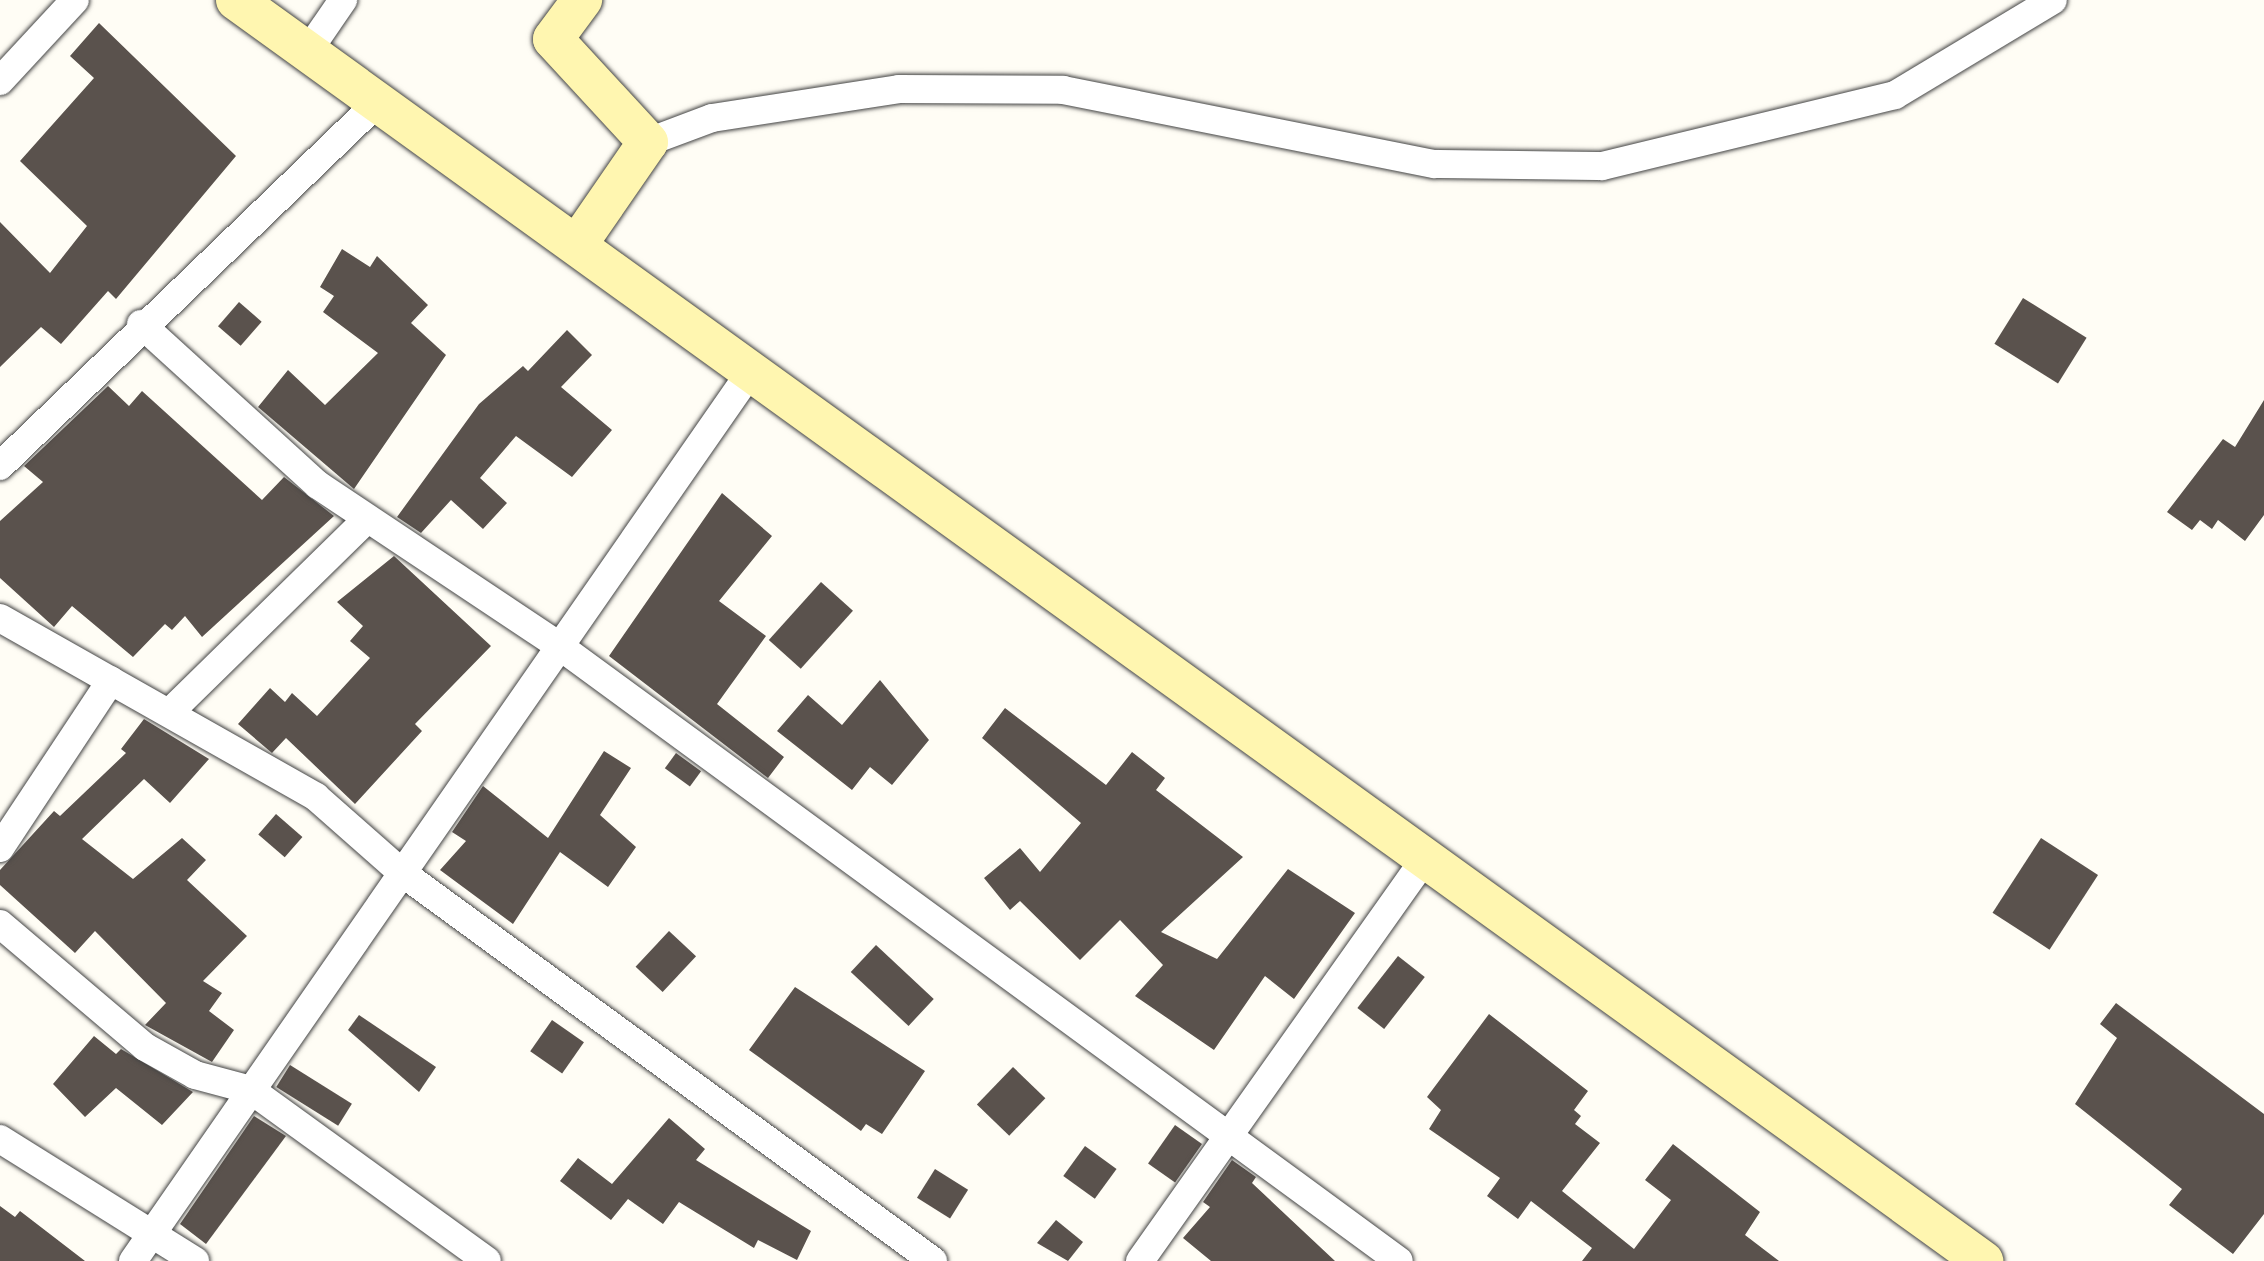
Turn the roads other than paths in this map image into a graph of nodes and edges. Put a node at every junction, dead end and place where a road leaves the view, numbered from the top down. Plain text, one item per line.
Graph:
1 (75, 0) edge
2 (236, 0) edge
3 (343, 0) edge
4 (582, 0) edge
5 (2053, 0) edge
6 (308, 51) junction
7 (0, 81) edge
8 (379, 101) junction
9 (648, 142) junction
10 (579, 242) junction
11 (141, 324) junction
12 (751, 371) junction
13 (0, 466) edge
14 (366, 520) junction
15 (0, 618) edge
16 (558, 645) junction
17 (111, 680) junction
18 (171, 711) junction
19 (0, 848) edge
20 (1423, 861) junction
21 (401, 872) junction
22 (0, 924) edge
23 (251, 1090) junction
24 (1225, 1134) junction
25 (0, 1139) edge
26 (154, 1231) junction
27 (133, 1261) edge
28 (195, 1261) edge
29 (487, 1261) edge
30 (933, 1261) edge
31 (1140, 1261) edge
32 (1399, 1261) edge
33 (1983, 1261) edge

1 - 7 street
2 - 6 street
3 - 6 street
4 - 9 street
5 - 9 street
6 - 8 street
8 - 10 street
8 - 11 street
9 - 10 street
10 - 12 street
11 - 13 street
11 - 14 street
12 - 16 street
12 - 20 street
14 - 16 street
14 - 18 street
15 - 17 street
16 - 21 street
16 - 24 street
17 - 18 street
17 - 19 street
18 - 21 street
20 - 24 street
20 - 33 street
21 - 23 street
21 - 30 street
22 - 23 street
23 - 26 street
23 - 29 street
24 - 31 street
24 - 32 street
25 - 26 street
26 - 27 street
26 - 28 street

